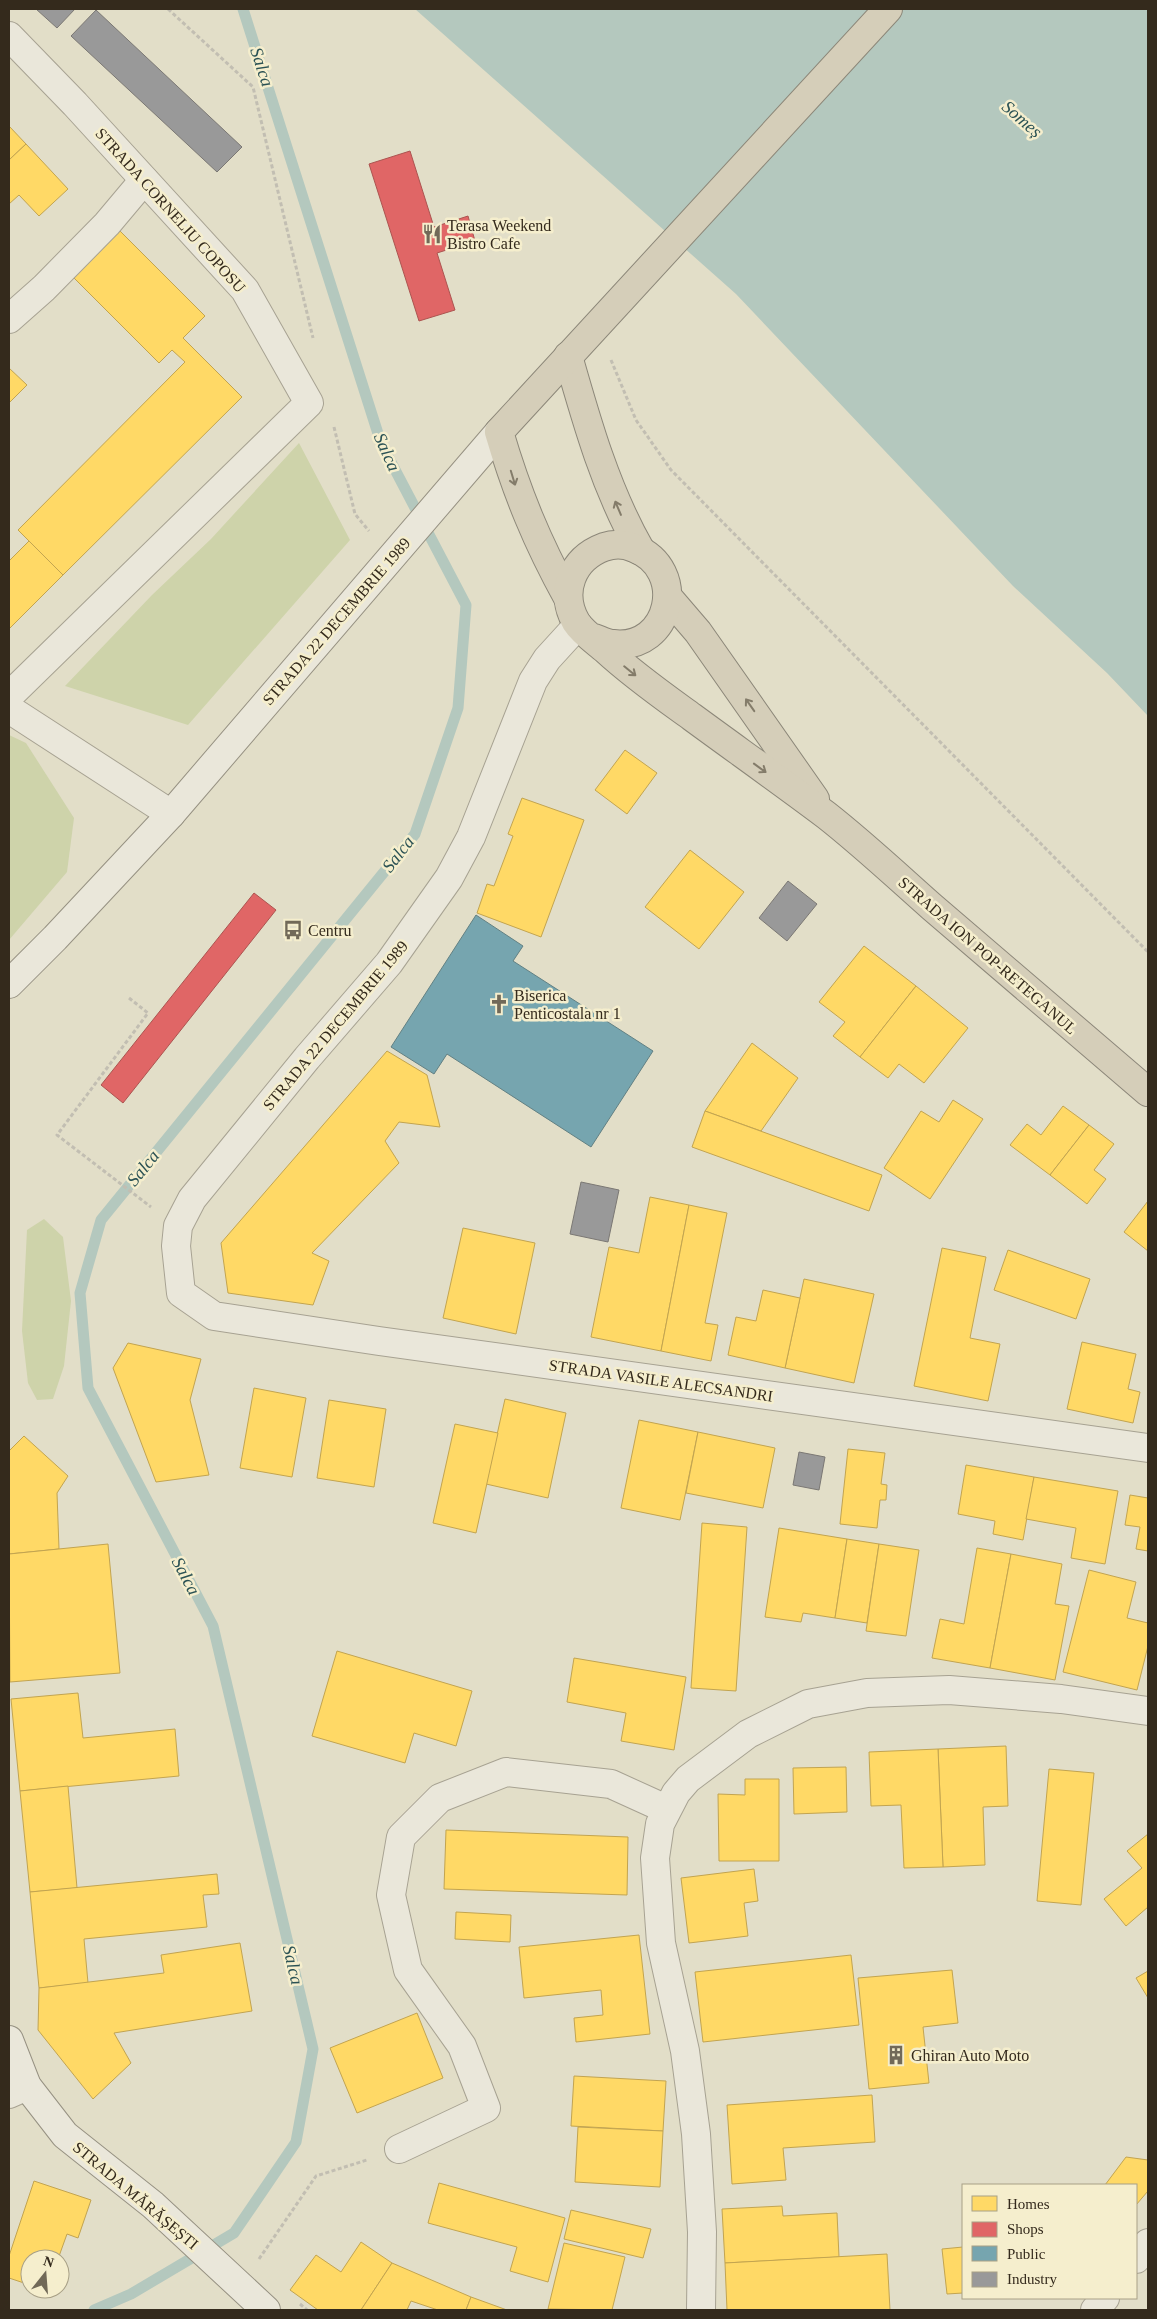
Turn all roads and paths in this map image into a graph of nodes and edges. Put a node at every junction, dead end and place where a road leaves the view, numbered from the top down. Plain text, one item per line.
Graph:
1 (168, 9) edge
2 (888, 9) edge
3 (9, 36) edge
4 (144, 180) junction
5 (605, 316) junction
6 (9, 319) edge
7 (313, 339) dead end
8 (568, 356) junction
9 (334, 426) dead end
10 (499, 432) junction
11 (641, 551) junction
12 (390, 557) junction
13 (668, 597) junction
14 (568, 598) junction
15 (586, 632) junction
16 (9, 696) edge
17 (9, 709) edge
18 (171, 814) junction
19 (828, 817) junction
20 (1148, 952) edge
21 (9, 984) edge
22 (129, 998) dead end
23 (1148, 1092) edge
24 (155, 1211) dead end
25 (181, 1293) joint
26 (1148, 1448) edge
27 (1148, 1711) edge
28 (666, 1809) junction
29 (9, 2040) edge
30 (18, 2090) edge
31 (399, 2149) joint
32 (1148, 2243) edge
33 (1137, 2258) edge
34 (256, 2263) dead end
35 (1104, 2299) edge
36 (294, 2300) dead end
37 (263, 2307) edge
38 (307, 2310) edge
39 (701, 2310) edge
40 (1096, 2310) edge

1 - 7 path
2 - 5 highway
3 - 4 street, STRADA CORNELIU COPOSU
4 - 6 street
4 - 16 street, STRADA CORNELIU COPOSU
5 - 8 highway
5 - 20 path
8 - 10 highway
11 -> 8 highway
9 - 12 path
10 - 12 street, STRADA 22 DECEMBRIE 1989
10 -> 14 highway
11 - 13 highway
11 - 14 highway
12 - 18 street, STRADA 22 DECEMBRIE 1989
13 - 15 highway
19 -> 13 highway, STRADA ION POP-RETEGANUL
14 - 15 highway
15 -> 19 highway, STRADA ION POP-RETEGANUL
15 - 25 street, STRADA 22 DECEMBRIE 1989
17 - 18 street
18 - 21 street, STRADA 22 DECEMBRIE 1989
19 - 23 highway, STRADA ION POP-RETEGANUL
22 - 24 path
25 - 26 street, STRADA VASILE ALECSANDRI
27 - 28 street
28 - 31 street
28 - 39 street
29 - 30 street, STRADA MĂRĂȘEȘTI
30 - 37 street, STRADA MĂRĂȘEȘTI
31 - 34 path
32 - 33 street
35 - 40 street
36 - 38 path

